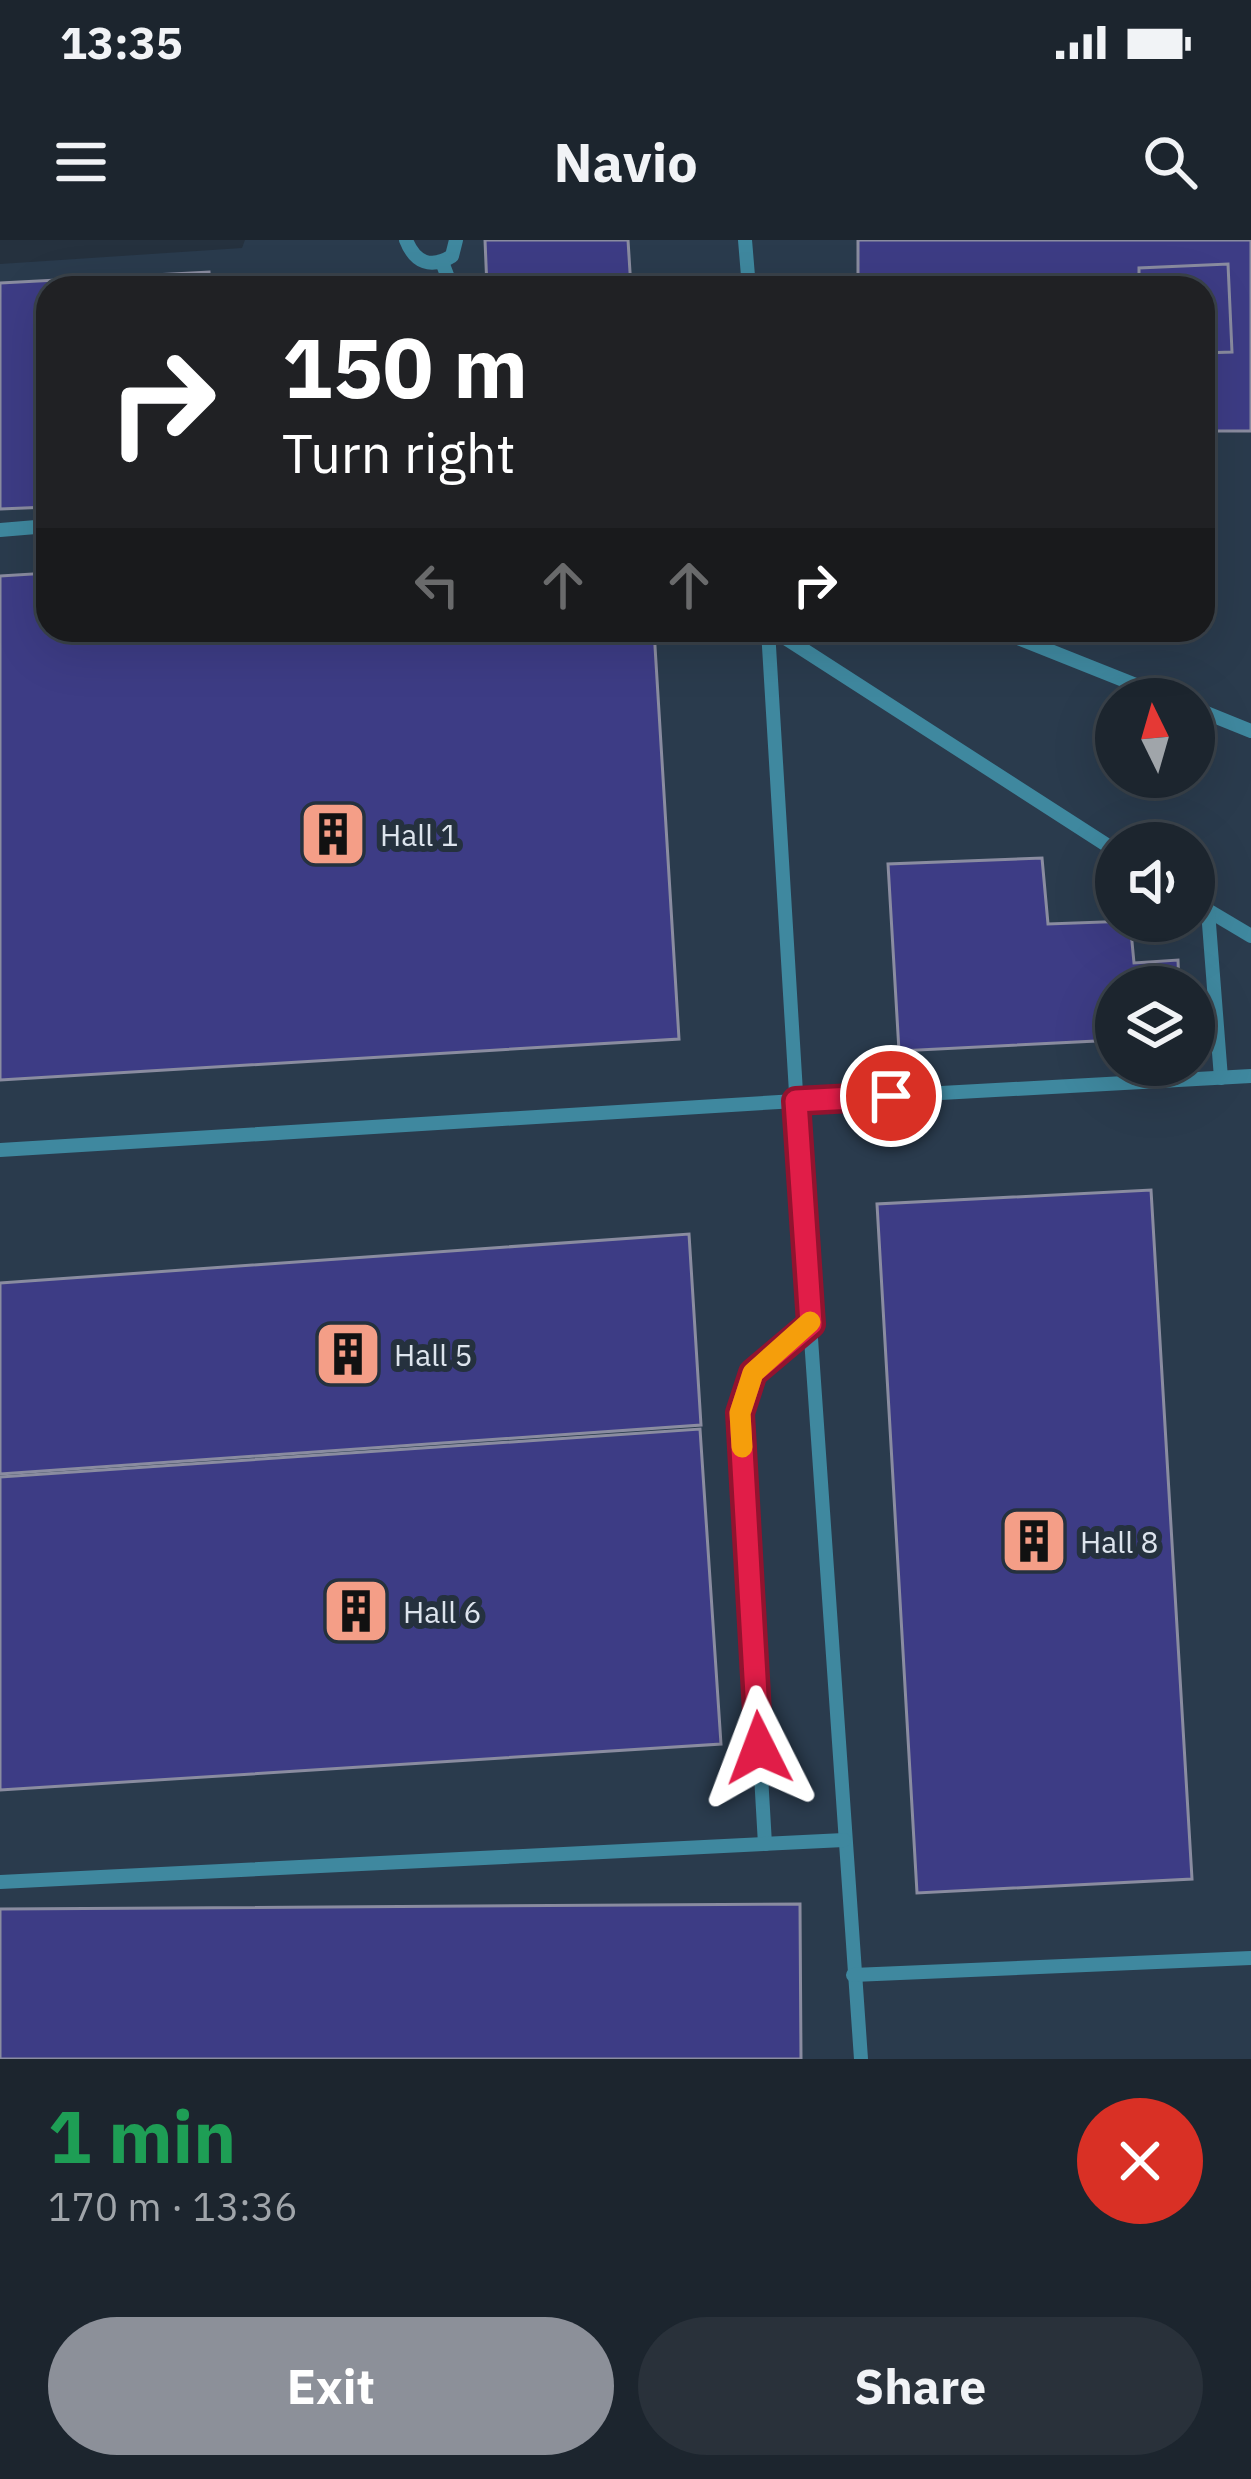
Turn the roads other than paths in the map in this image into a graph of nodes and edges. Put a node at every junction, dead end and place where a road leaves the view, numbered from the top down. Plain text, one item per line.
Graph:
1 (406, 240) edge
2 (456, 240) edge
3 (746, 240) edge
4 (442, 262) junction
5 (447, 276) edge
6 (748, 276) edge
7 (36, 527) edge
8 (0, 530) edge
9 (772, 642) edge
10 (790, 642) edge
11 (1028, 642) edge
12 (1118, 678) edge
13 (1215, 716) edge
14 (1251, 731) edge
15 (1095, 838) edge
16 (1215, 914) edge
17 (1251, 936) edge
18 (1205, 942) edge
19 (1251, 1076) edge
20 (1221, 1078) junction
21 (796, 1101) junction
22 (0, 1150) edge
23 (811, 1324) junction
24 (844, 1840) junction
25 (765, 1844) junction
26 (0, 1882) edge
27 (1251, 1958) edge
28 (853, 1976) junction
29 (861, 2059) edge

1 - 4 lane
2 - 4 lane
3 - 6 lane
4 - 5 lane
7 - 8 lane
9 - 21 lane
10 - 15 lane
11 - 12 lane
13 - 14 lane
16 - 17 lane
18 - 20 lane
19 - 20 lane
20 - 21 lane
21 - 22 lane
21 - 23 lane
23 - 24 lane
23 - 25 lane
24 - 25 lane
24 - 28 lane
25 - 26 lane
27 - 28 lane
28 - 29 lane

